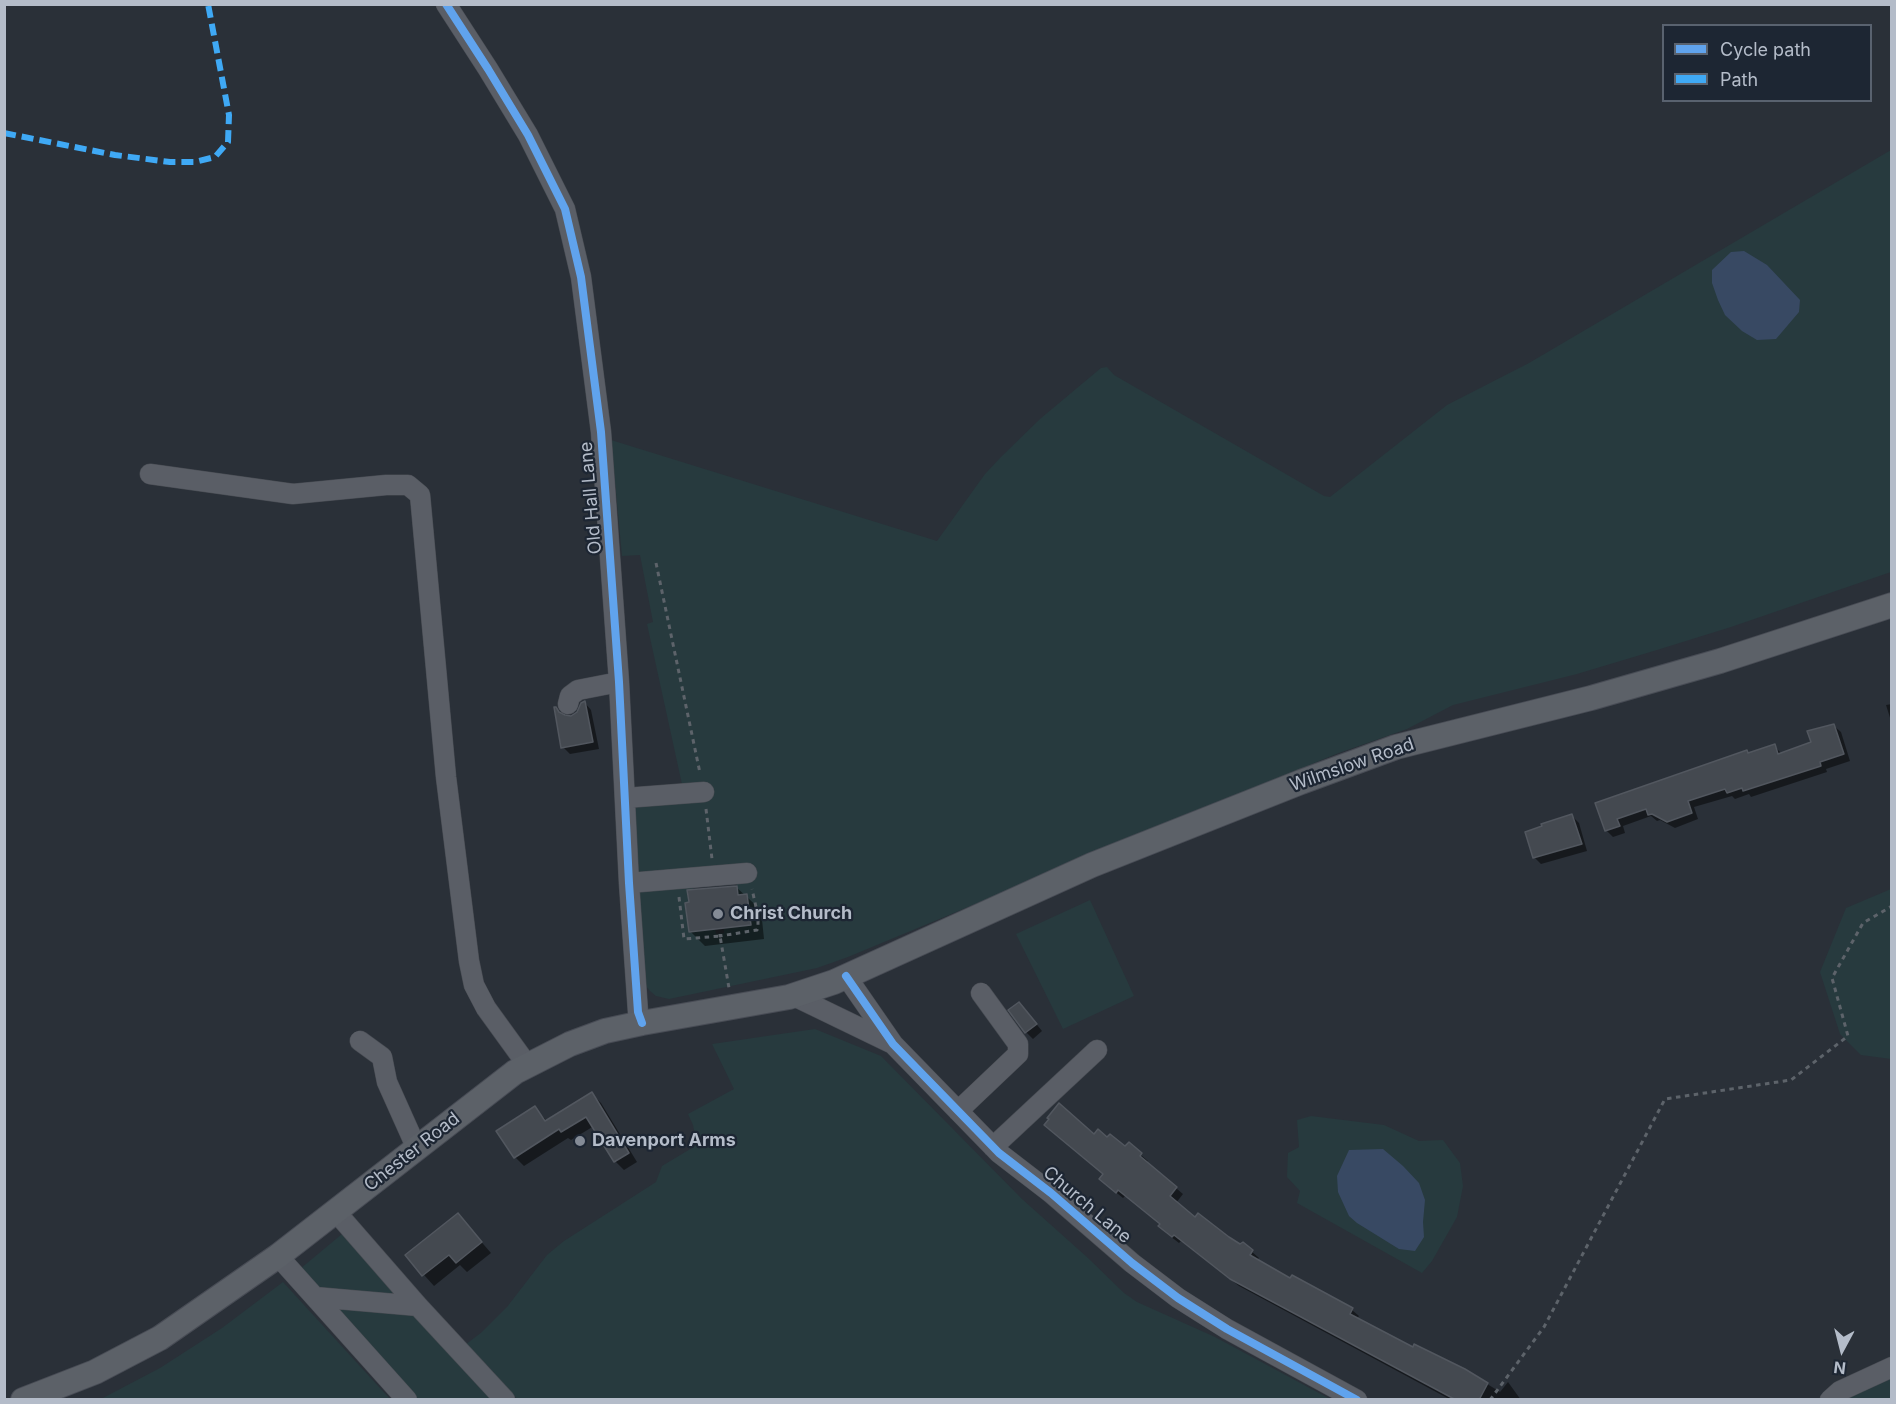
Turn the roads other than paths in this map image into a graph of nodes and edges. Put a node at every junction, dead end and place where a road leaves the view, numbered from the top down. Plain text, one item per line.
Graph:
1 (446, 4) edge
2 (150, 474) dead end
3 (1892, 605) edge
4 (619, 682) junction
5 (568, 704) dead end
6 (704, 792) road end
7 (625, 798) junction
8 (747, 873) road end
9 (629, 883) junction
10 (840, 979) junction
11 (981, 993) dead end
12 (794, 996) junction
13 (642, 1023) junction
14 (360, 1041) dead end
15 (893, 1044) junction
16 (1097, 1050) dead end
17 (528, 1066) junction
18 (958, 1111) junction
19 (993, 1147) junction
20 (417, 1149) junction
21 (336, 1212) junction
22 (278, 1256) junction
23 (315, 1297) junction
24 (418, 1306) junction
25 (1892, 1367) edge
26 (23, 1400) edge
27 (407, 1400) edge
28 (505, 1400) edge
29 (1357, 1400) edge
30 (1830, 1400) edge

1 - 4 street, Old Hall Lane
2 - 17 street
3 - 10 main road, Wilmslow Road
4 - 5 street
4 - 7 street, Old Hall Lane
6 - 7 street
7 - 9 street, Old Hall Lane
8 - 9 street
9 - 13 street, Old Hall Lane
10 - 12 main road, Chester Road
10 - 15 street, Church Lane
11 - 18 street
12 - 13 main road, Chester Road
12 - 15 street, Church Lane
13 - 17 main road, Chester Road
14 - 20 street
15 - 18 street, Church Lane
16 - 19 street
17 - 20 main road, Chester Road
18 - 19 street, Church Lane
19 - 29 street, Church Lane
20 - 21 main road, Chester Road
21 - 22 main road, Chester Road
21 - 24 street
22 - 23 street
22 - 26 main road, Chester Road
23 - 24 street
23 - 27 street
24 - 28 street
25 - 30 street

